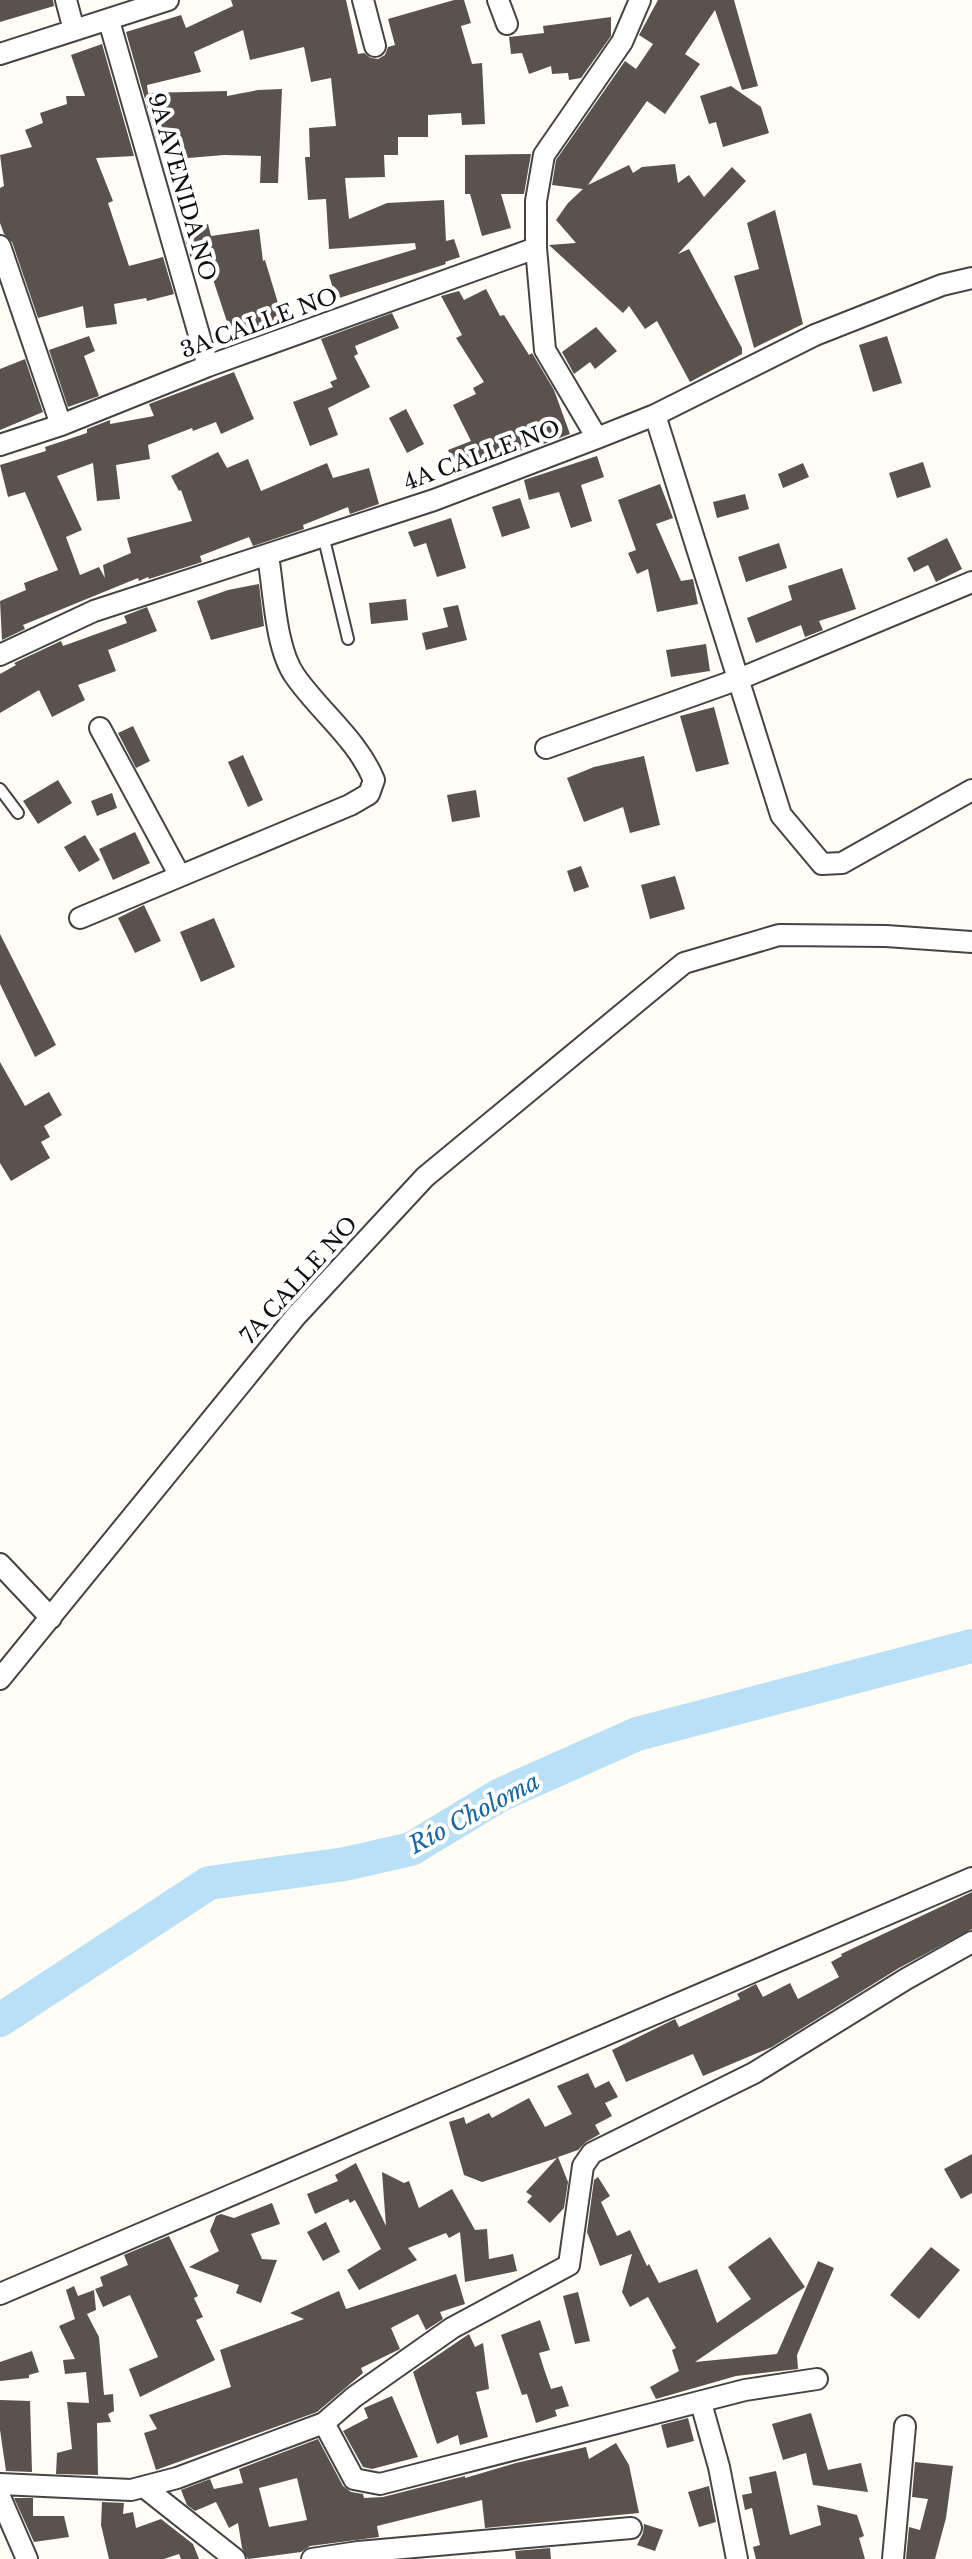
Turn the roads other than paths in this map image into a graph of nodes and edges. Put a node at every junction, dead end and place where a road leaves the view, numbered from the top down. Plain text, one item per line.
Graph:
1 (66, 0) edge
2 (168, 0) edge
3 (363, 0) edge
4 (498, 0) edge
5 (640, 0) edge
6 (109, 21) junction
7 (507, 24) dead end
8 (74, 30) junction
9 (375, 46) dead end
10 (0, 54) edge
11 (0, 246) edge
12 (536, 248) junction
13 (972, 278) edge
14 (208, 366) junction
15 (655, 415) junction
16 (61, 425) junction
17 (597, 438) junction
18 (0, 445) edge
19 (323, 535) junction
20 (268, 556) junction
21 (972, 582) edge
22 (348, 639) dead end
23 (0, 655) edge
24 (739, 679) junction
25 (100, 728) dead end
26 (546, 748) dead end
27 (0, 789) edge
28 (972, 790) edge
29 (18, 813) dead end
30 (180, 876) junction
31 (80, 918) dead end
32 (972, 942) edge
33 (0, 1564) edge
34 (51, 1618) junction
35 (0, 1679) edge
36 (972, 1878) edge
37 (972, 1942) edge
38 (0, 2294) edge
39 (817, 2379) dead end
40 (701, 2403) junction
41 (324, 2423) junction
42 (905, 2426) dead end
43 (0, 2484) edge
44 (144, 2487) junction
45 (0, 2497) edge
46 (631, 2528) dead end
47 (358, 2556) edge
48 (27, 2559) edge
49 (235, 2559) edge
50 (312, 2559) edge
51 (737, 2559) edge
52 (893, 2559) edge

1 - 8 street
2 - 6 street
3 - 9 street
4 - 7 street
5 - 12 street
6 - 8 street
6 - 14 street, 9A AVENIDA NO
8 - 10 street
11 - 16 street
12 - 14 street, 3A CALLE NO
12 - 17 street
13 - 15 street, 4A CALLE NO
14 - 16 street, 3A CALLE NO
15 - 17 street, 4A CALLE NO
15 - 24 street
16 - 18 street, 3A CALLE NO
17 - 19 street, 4A CALLE NO
19 - 20 street, 4A CALLE NO
19 - 22 lane
20 - 23 street, 4A CALLE NO
20 - 30 street
21 - 24 street
24 - 26 street
24 - 28 street
25 - 30 street
27 - 29 lane
30 - 31 street
32 - 34 street, 7A CALLE NO
33 - 34 street
34 - 35 street, 7A CALLE NO
36 - 38 street
37 - 41 street
39 - 40 street
40 - 41 street
40 - 51 street
41 - 44 street
42 - 52 street
43 - 44 street
44 - 49 street
45 - 48 street
46 - 47 street
47 - 50 street

